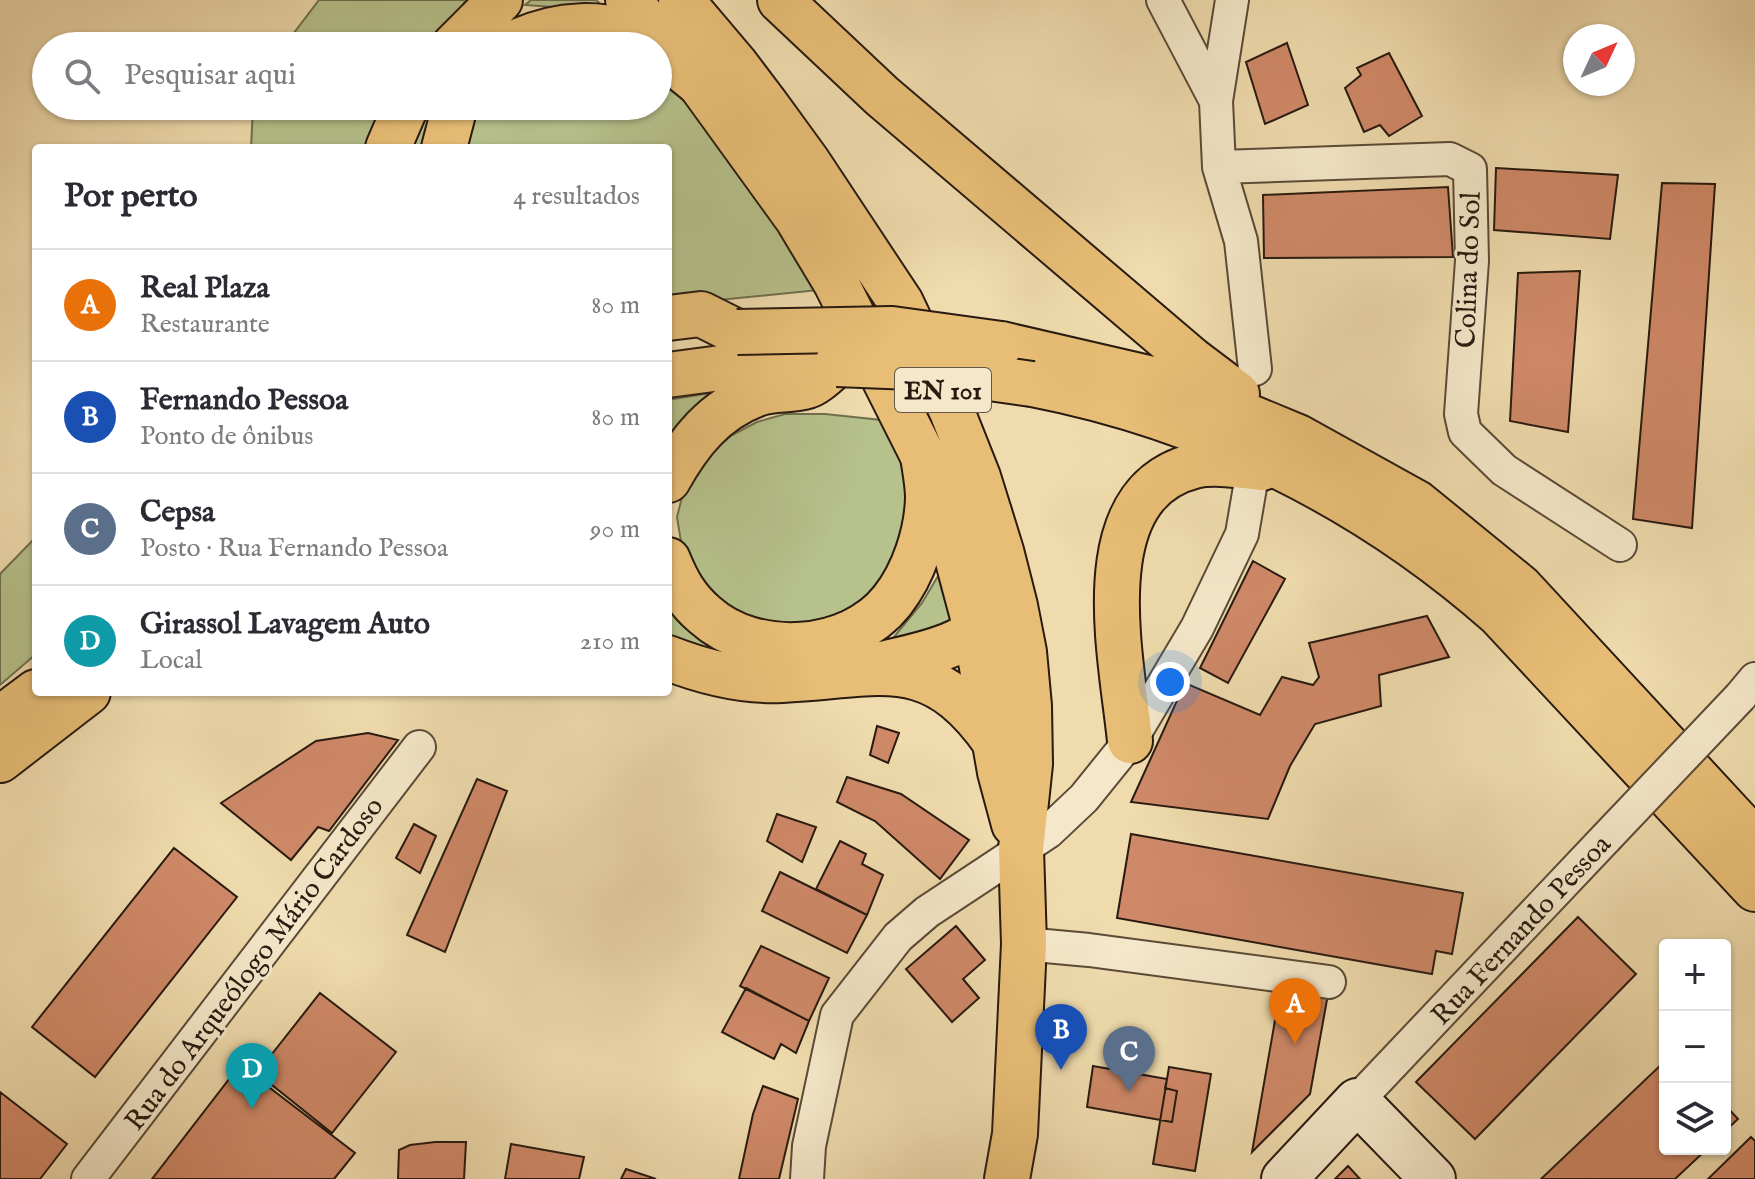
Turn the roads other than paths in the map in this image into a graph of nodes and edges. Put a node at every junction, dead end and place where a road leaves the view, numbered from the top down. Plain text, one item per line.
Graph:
1 (486, 0) edge
2 (500, 0) edge
3 (628, 0) edge
4 (681, 0) edge
5 (780, 0) edge
6 (1163, 0) edge
7 (1232, 0) edge
8 (464, 32) edge
9 (468, 32) edge
10 (544, 32) edge
11 (619, 32) edge
12 (655, 32) edge
13 (672, 51) edge
14 (672, 61) edge
15 (700, 84) junction
16 (1216, 101) junction
17 (400, 120) edge
18 (451, 120) edge
19 (390, 144) edge
20 (445, 144) edge
21 (1219, 167) junction
22 (672, 318) edge
23 (672, 341) edge
24 (744, 348) junction
25 (837, 364) junction
26 (1255, 369) dead end
27 (672, 374) edge
28 (923, 456) junction
29 (1278, 465) junction
30 (672, 472) edge
31 (989, 513) junction
32 (1620, 545) dead end
33 (672, 570) edge
34 (976, 631) junction
35 (672, 660) edge
36 (836, 675) junction
37 (1748, 688) edge
38 (32, 695) edge
39 (83, 696) edge
40 (0, 719) edge
41 (1130, 741) junction
42 (995, 742) junction
43 (419, 747) dead end
44 (0, 760) edge
45 (1755, 841) edge
46 (1021, 849) junction
47 (1755, 889) edge
48 (1024, 944) junction
49 (1329, 982) dead end
50 (1357, 1101) junction
51 (88, 1179) edge
52 (807, 1179) edge
53 (1007, 1179) edge
54 (1284, 1179) edge
55 (1433, 1179) edge

1 - 8 main road
2 - 9 main road
3 - 12 main road, EN 101
4 - 31 main road, EN 101
5 - 29 main road
6 - 16 street
7 - 16 street
10 - 11 main road
13 - 15 main road, EN 101
14 - 15 main road
15 - 28 main road, EN 101
16 - 21 street
17 - 19 main road
18 - 20 main road
21 - 26 street
21 - 32 street, Colina do Sol
22 - 24 main road
23 - 24 main road, EN 101
24 - 25 main road, EN 101
24 - 27 main road, EN 101
24 - 29 main road, EN 101, bridge
25 - 29 main road, EN 101, bridge
25 - 30 main road
28 - 33 main road
28 - 34 main road, EN 101
29 - 41 street
29 - 41 main road
29 - 45 main road, EN 101
29 - 47 main road, EN 101
31 - 34 main road
31 - 46 main road, EN 101
34 - 36 main road
34 - 42 main road, EN 101
35 - 36 main road
36 - 42 main road
37 - 50 street, Rua Fernando Pessoa, bridge
38 - 40 main road
39 - 44 main road
41 - 46 street
42 - 46 main road, EN 101
43 - 51 street, Rua do Arqueólogo Mário Cardoso
46 - 48 main road, EN 101
46 - 52 street
48 - 49 street
48 - 53 main road, EN 101
50 - 54 street, Rua Fernando Pessoa
50 - 55 street

